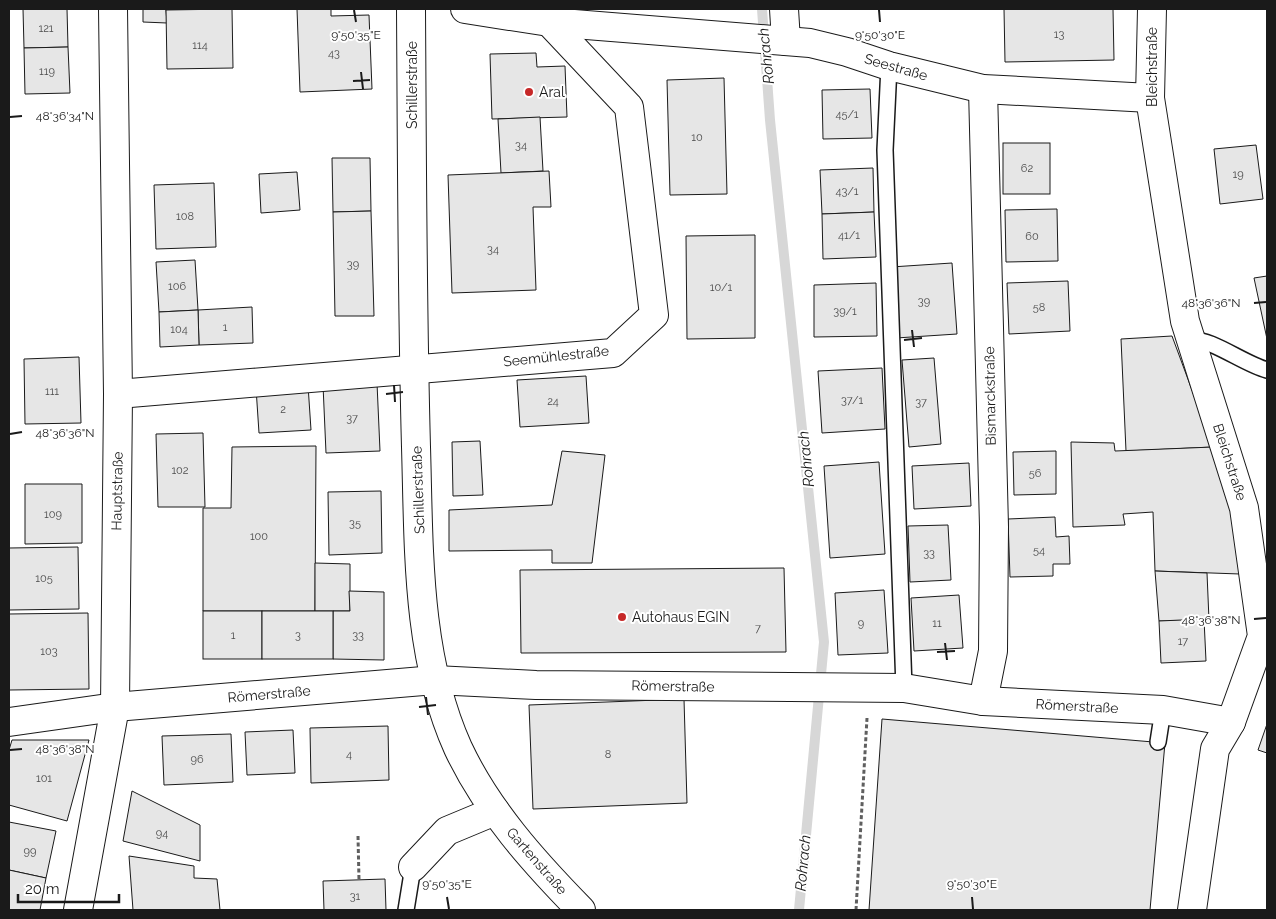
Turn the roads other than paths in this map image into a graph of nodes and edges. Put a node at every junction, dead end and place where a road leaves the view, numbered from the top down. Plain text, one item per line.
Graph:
1 (113, 9) edge
2 (411, 9) edge
3 (465, 9) edge
4 (784, 9) edge
5 (1152, 9) edge
6 (549, 22) junction
7 (781, 40) junction
8 (889, 66) junction
9 (983, 90) junction
10 (1150, 98) junction
11 (1191, 340) junction
12 (414, 370) junction
13 (1267, 370) edge
14 (118, 394) junction
15 (436, 680) junction
16 (904, 688) junction
17 (983, 701) junction
18 (115, 707) junction
19 (1163, 710) junction
20 (9, 722) edge
21 (1231, 722) junction
22 (1158, 742) dead end
23 (495, 811) junction
24 (413, 867) joint
25 (78, 910) edge
26 (406, 910) edge
27 (582, 910) edge
28 (1192, 910) edge

1 - 14 street, Hauptstraße
2 - 12 street, Schillerstraße
3 - 6 street, Seestraße
4 - 7 street
5 - 10 street, Bleichstraße
6 - 7 street, Seestraße
6 - 12 street, Seemühlestraße
7 - 8 street, Seestraße
8 - 9 street, Seestraße
8 - 16 lane
9 - 10 street, Seestraße
9 - 17 street, Bismarckstraße
10 - 11 street, Bleichstraße
11 - 13 lane
11 - 21 street, Bleichstraße
12 - 14 street, Seemühlestraße
12 - 15 street, Schillerstraße
14 - 18 street, Hauptstraße
15 - 16 street, Römerstraße
15 - 18 street, Römerstraße
15 - 23 street, Schillerstraße
16 - 17 street, Römerstraße
17 - 19 street, Römerstraße
18 - 20 street, Römerstraße
18 - 25 street, Hauptstraße
19 - 21 street, Römerstraße
19 - 22 lane
21 - 28 street, Bleichstraße
23 - 24 street
23 - 27 street, Gartenstraße
24 - 26 lane

